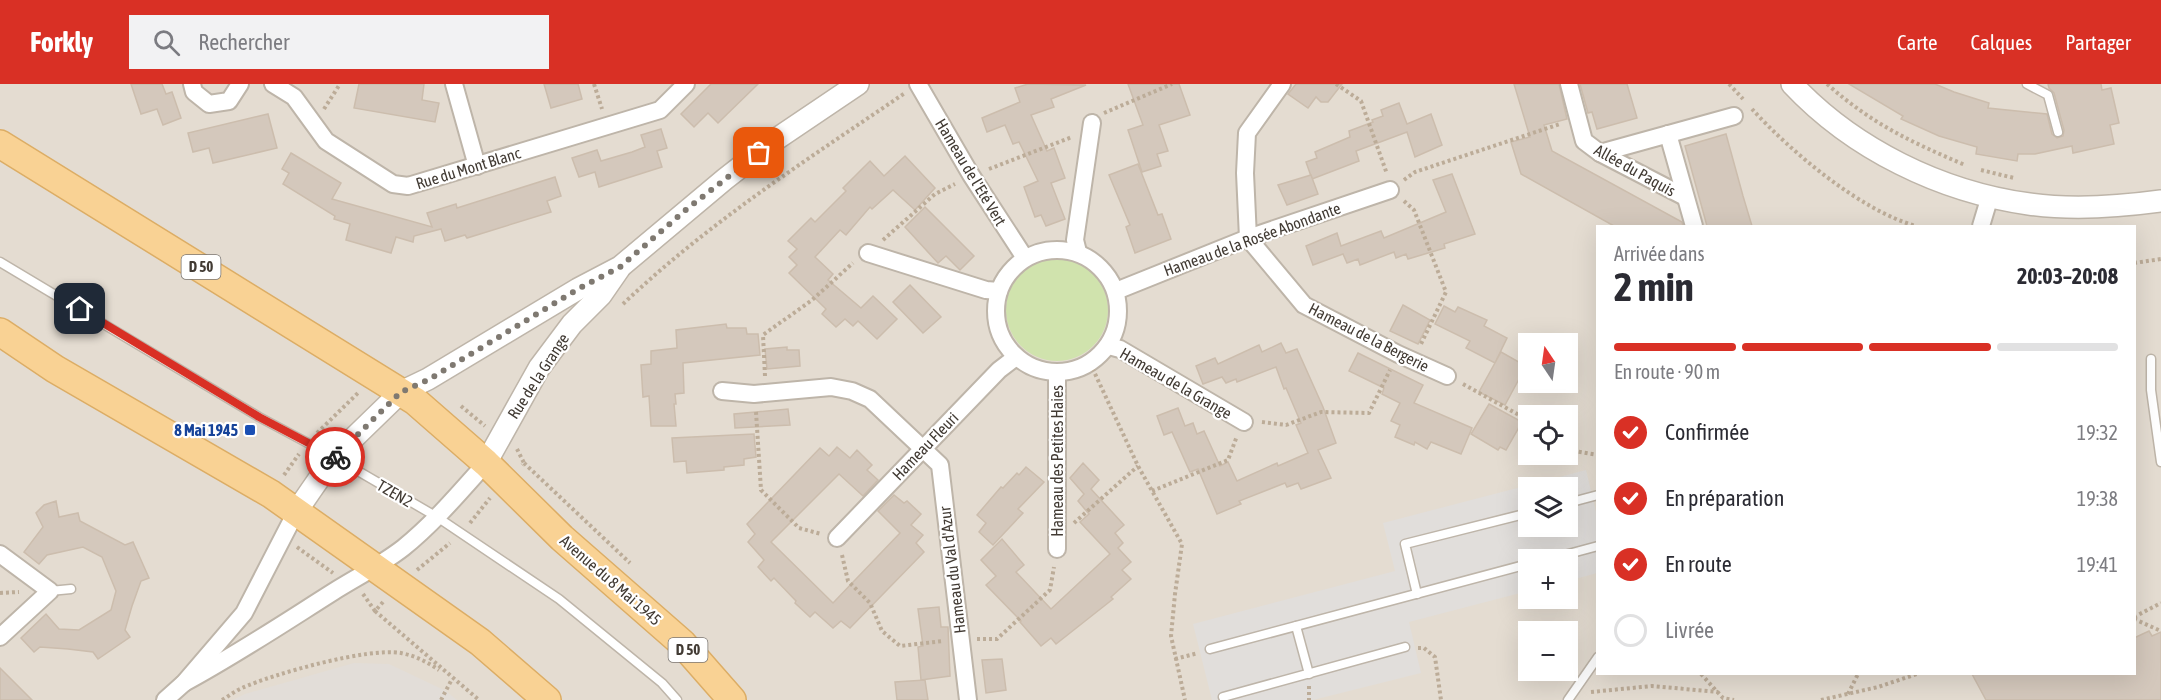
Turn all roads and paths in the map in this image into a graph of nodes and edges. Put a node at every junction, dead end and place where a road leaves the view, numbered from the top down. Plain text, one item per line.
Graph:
1 (192, 84) edge
2 (240, 84) edge
3 (273, 84) edge
4 (340, 84) edge
5 (454, 84) edge
6 (594, 84) edge
7 (686, 84) edge
8 (858, 84) edge
9 (1172, 84) edge
10 (1282, 84) edge
11 (1336, 84) edge
12 (1569, 84) edge
13 (1729, 84) edge
14 (1792, 84) edge
15 (1827, 84) edge
16 (2028, 84) edge
17 (913, 87) edge
18 (1734, 116) dead end
19 (1578, 119) junction
20 (1092, 123) junction
21 (314, 125) junction
22 (608, 126) junction
23 (2058, 132) dead end
24 (1668, 134) junction
25 (0, 144) edge
26 (1600, 153) junction
27 (477, 166) junction
28 (1970, 167) dead end
29 (1981, 170) dead end
30 (971, 175) junction
31 (2024, 180) dead end
32 (1390, 190) junction
33 (1990, 196) junction
34 (1685, 197) junction
35 (2161, 201) edge
36 (1694, 225) edge
37 (1912, 225) edge
38 (1981, 225) edge
39 (1248, 238) junction
40 (1078, 252) junction
41 (867, 253) junction
42 (1025, 258) junction
43 (2161, 259) edge
44 (0, 262) edge
45 (2136, 263) edge
46 (620, 267) junction
47 (999, 291) junction
48 (1116, 291) junction
49 (618, 308) dead end
50 (0, 332) edge
51 (1109, 346) junction
52 (1016, 357) junction
53 (1406, 357) junction
54 (2151, 359) dead end
55 (1090, 363) junction
56 (1057, 373) junction
57 (1447, 376) joint
58 (722, 391) dead end
59 (401, 392) junction
60 (754, 394) junction
61 (2157, 413) edge
62 (1518, 415) edge
63 (1244, 422) junction
64 (522, 441) dead end
65 (922, 448) junction
66 (1578, 452) edge
67 (1596, 455) edge
68 (334, 457) junction
69 (2161, 462) edge
70 (1138, 466) junction
71 (495, 472) junction
72 (1152, 491) junction
73 (1596, 496) edge
74 (1578, 500) edge
75 (296, 512) junction
76 (1518, 516) edge
77 (437, 518) junction
78 (462, 534) junction
79 (837, 538) junction
80 (1596, 547) edge
81 (1058, 549) junction
82 (1578, 551) edge
83 (0, 554) edge
84 (1518, 567) edge
85 (375, 569) junction
86 (399, 585) junction
87 (70, 588) dead end
88 (50, 591) junction
89 (1418, 594) junction
90 (2161, 603) edge
91 (2136, 617) edge
92 (2136, 619) edge
93 (1296, 626) junction
94 (2161, 631) edge
95 (0, 637) edge
96 (961, 639) junction
97 (1405, 647) joint
98 (1210, 649) joint
99 (1175, 659) junction
100 (1596, 660) edge
101 (1309, 674) junction
102 (1702, 675) edge
103 (1858, 675) edge
104 (1914, 675) edge
105 (452, 679) junction
106 (184, 683) junction
107 (1718, 692) junction
108 (1848, 694) junction
109 (1223, 697) dead end
110 (1570, 697) edge
111 (165, 700) edge
112 (222, 700) edge
113 (441, 700) edge
114 (479, 700) edge
115 (547, 700) edge
116 (677, 700) edge
117 (732, 700) edge
118 (968, 700) edge
119 (1185, 700) edge
120 (1441, 700) edge
121 (1734, 700) edge
122 (1821, 700) edge

1 - 2 street
3 - 21 street, Rue du Mont Blanc
4 - 21 path
5 - 27 street
6 - 22 path
7 - 22 street, Rue du Mont Blanc
8 - 46 street, Rue de la Grange
9 - 20 path
10 - 39 street
11 - 32 path
12 - 19 street
13 - 37 path
14 - 33 street
15 - 28 path
16 - 23 lane
17 - 30 street, Hameau de l'Eté Vert
17 - 49 path
18 - 24 street
19 - 26 street, Allée du Paquis
19 - 32 path
20 - 30 path
20 - 40 street
21 - 27 street, Rue du Mont Blanc
22 - 27 street, Rue du Mont Blanc
24 - 26 street
24 - 34 street, Allée du Paquis
25 - 59 main road, D 50
26 - 34 street, Allée du Paquis
29 - 31 path
30 - 41 path
30 - 42 street, Hameau de l'Eté Vert
32 - 39 street, Hameau de la Rosée Abondante
32 - 53 path
33 - 35 street
33 - 38 street
34 - 36 street, Allée du Paquis
39 - 48 street, Hameau de la Rosée Abondante
39 - 53 street, Hameau de la Bergerie
40 - 42 street
40 - 48 street
41 - 47 street
41 - 60 path
42 - 47 street
43 - 45 path
44 - 68 lane, TZEN2
46 - 59 street, Rue de la Grange
46 - 71 street, Rue de la Grange
47 - 52 street
48 - 51 street
50 - 75 main road
51 - 55 street
51 - 63 street, Hameau de la Grange
52 - 56 street
52 - 65 street, Hameau Fleuri
53 - 57 street, Hameau de la Bergerie
53 - 63 path
54 - 61 lane
55 - 56 street
55 - 70 path
56 - 81 street, Hameau des Petites Haies
57 - 62 path
58 - 60 street, Hameau du Val d'Azur
59 - 68 street
59 - 71 main road, Avenue du 8 Mai 1945
60 - 65 street, Hameau du Val d'Azur
60 - 79 path
61 - 69 lane
63 - 72 path
64 - 71 path
65 - 79 street, Hameau Fleuri
65 - 96 street, Hameau du Val d'Azur
66 - 67 path
68 - 75 street
68 - 77 lane, TZEN2
70 - 72 path
70 - 81 path
71 - 77 street
71 - 78 path
71 - 117 main road, Avenue du 8 Mai 1945 / D 50
72 - 99 path
73 - 74 lane
75 - 85 main road
75 - 106 street
76 - 89 lane
77 - 78 lane, TZEN2
77 - 85 street
78 - 86 path
78 - 116 lane, TZEN2
79 - 96 path
80 - 82 lane
81 - 96 path
83 - 88 street
84 - 89 lane
85 - 86 main road
85 - 106 street
86 - 105 path
86 - 115 main road
87 - 88 lane
88 - 95 street
89 - 93 lane
90 - 91 path
92 - 94 path
93 - 98 lane
93 - 101 lane
96 - 118 street, Hameau du Val d'Azur
97 - 101 lane
97 - 120 path
98 - 99 path
99 - 119 path
100 - 110 lane
101 - 109 lane
102 - 107 path
103 - 108 path
104 - 108 path
105 - 112 path
105 - 113 path
105 - 114 path
106 - 111 street
107 - 110 path
107 - 121 path
108 - 122 path

